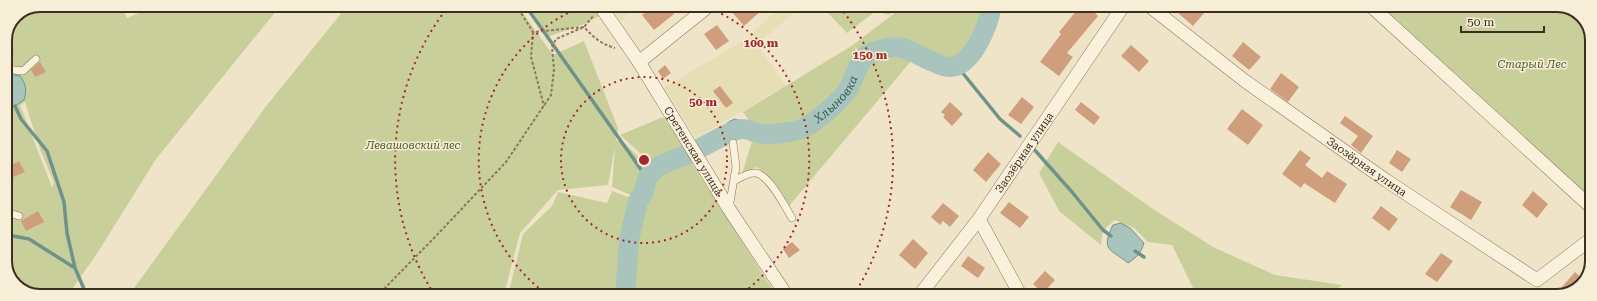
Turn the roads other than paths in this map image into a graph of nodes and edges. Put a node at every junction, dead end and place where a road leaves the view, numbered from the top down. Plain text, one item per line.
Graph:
1 (604, 12) edge
2 (700, 12) edge
3 (1119, 12) edge
4 (1156, 12) edge
5 (1378, 12) edge
6 (636, 57) junction
7 (36, 59) dead end
8 (12, 70) edge
9 (732, 143) dead end
10 (734, 181) junction
11 (1585, 201) edge
12 (729, 209) junction
13 (12, 214) edge
14 (19, 216) dead end
15 (792, 218) dead end
16 (979, 219) junction
17 (1585, 244) edge
18 (782, 289) edge
19 (924, 289) edge
20 (1017, 289) edge

1 - 6 street, Сретенская улица
2 - 6 street
3 - 16 street, Заозёрная улица
4 - 17 street, Заозёрная улица
5 - 11 street
6 - 12 street, Сретенская улица
7 - 8 lane
9 - 10 lane
10 - 12 lane
10 - 15 lane
12 - 18 street, Сретенская улица
13 - 14 lane
16 - 19 street, Заозёрная улица
16 - 20 street

